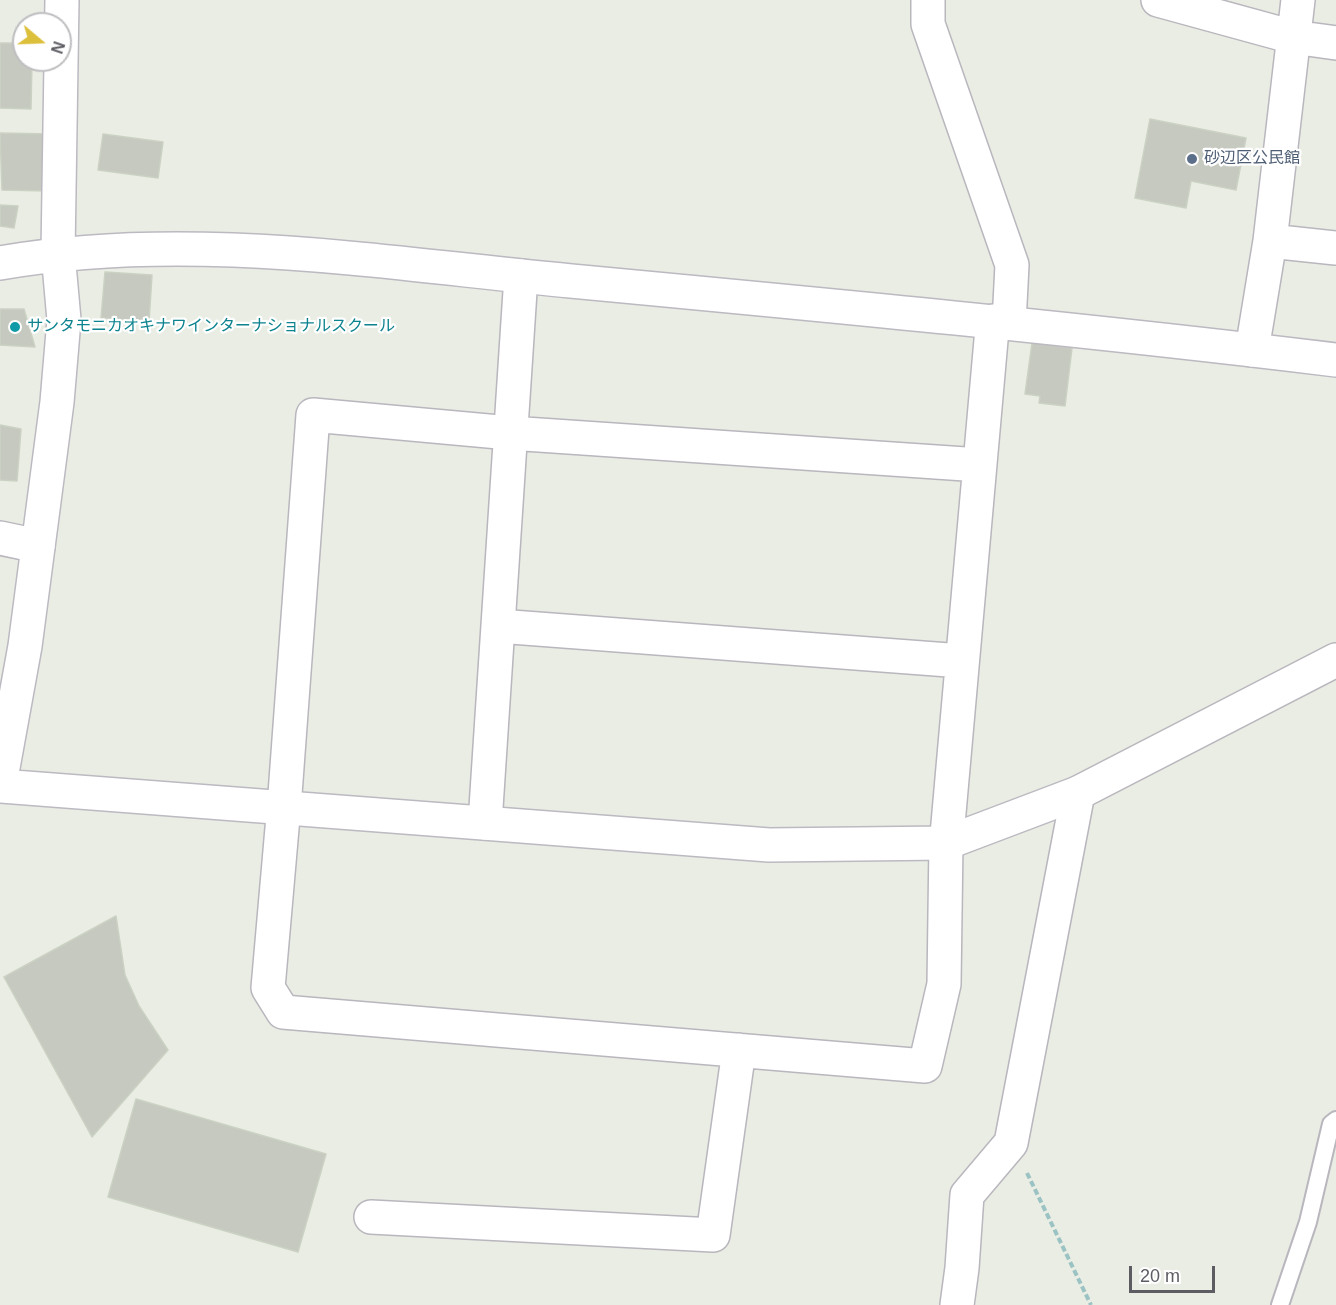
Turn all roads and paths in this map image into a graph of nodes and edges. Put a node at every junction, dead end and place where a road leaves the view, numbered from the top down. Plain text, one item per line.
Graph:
1 (62, 0) edge
2 (928, 0) edge
3 (1158, 0) edge
4 (1298, 0) edge
5 (1293, 37) junction
6 (1336, 43) edge
7 (1270, 241) junction
8 (1336, 248) edge
9 (58, 253) junction
10 (0, 263) edge
11 (521, 276) junction
12 (1001, 322) junction
13 (1252, 350) junction
14 (1336, 360) edge
15 (510, 433) junction
16 (980, 465) junction
17 (0, 538) edge
18 (39, 546) junction
19 (498, 626) junction
20 (1336, 660) edge
21 (963, 661) junction
22 (3, 748) edge
23 (0, 785) edge
24 (1078, 793) junction
25 (284, 807) junction
26 (485, 823) junction
27 (946, 843) junction
28 (739, 1050) junction
29 (1336, 1120) edge
30 (1011, 1143) junction
31 (371, 1217) dead end
32 (957, 1305) edge
33 (1091, 1305) edge
34 (1280, 1305) edge

1 - 9 street
2 - 12 street
3 - 5 street
4 - 5 street
5 - 6 street
5 - 7 street
7 - 8 street
7 - 13 street
9 - 10 street
9 - 11 street
9 - 18 street
11 - 12 street
11 - 15 street
12 - 13 street
12 - 16 street
13 - 14 street
15 - 16 street
15 - 19 street
15 - 25 street
16 - 21 street
17 - 18 street
18 - 22 street
19 - 21 street
19 - 26 street
20 - 24 street
21 - 27 street
22 - 23 street
23 - 25 street
24 - 27 street
24 - 30 street
25 - 26 street
25 - 28 street
26 - 27 street
27 - 28 street
28 - 31 street
29 - 34 lane
30 - 32 street
30 - 33 path

